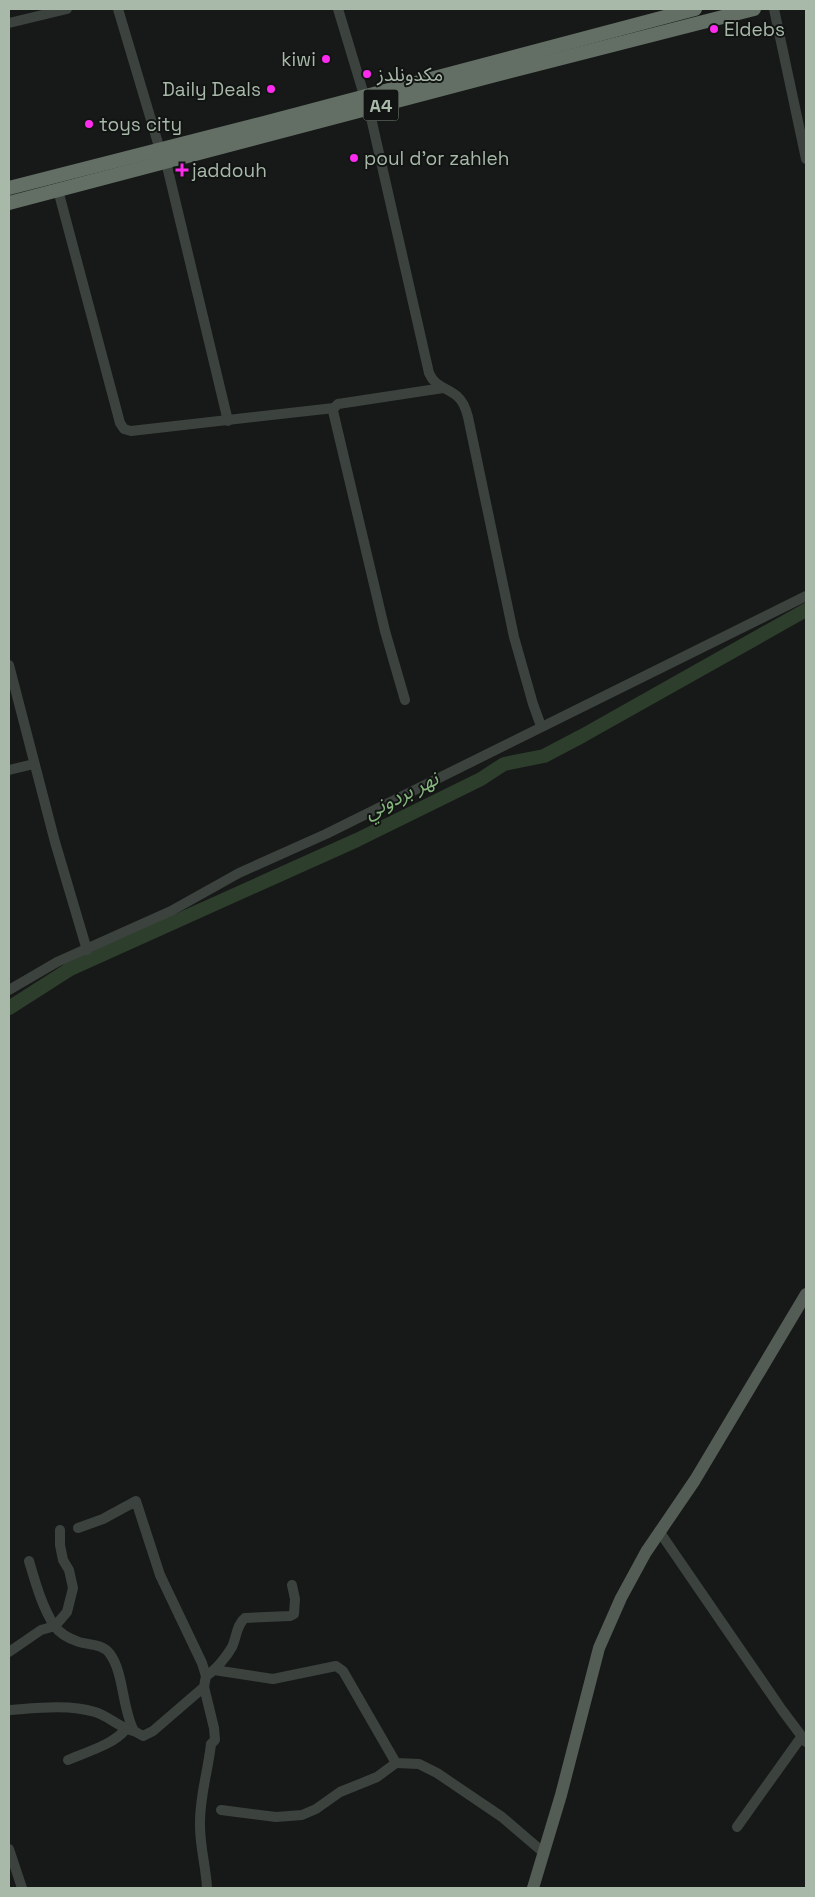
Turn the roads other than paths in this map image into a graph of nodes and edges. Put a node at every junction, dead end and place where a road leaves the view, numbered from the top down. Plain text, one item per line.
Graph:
1 (67, 9) edge
2 (118, 9) edge
3 (338, 9) edge
4 (695, 9) edge
5 (754, 9) edge
6 (774, 9) edge
7 (9, 23) edge
8 (632, 32) junction
9 (367, 102) junction
10 (163, 156) junction
11 (806, 159) edge
12 (9, 188) edge
13 (58, 190) junction
14 (9, 203) edge
15 (443, 388) junction
16 (334, 408) junction
17 (228, 421) junction
18 (806, 596) edge
19 (9, 665) edge
20 (405, 700) dead end
21 (541, 726) junction
22 (34, 764) junction
23 (9, 770) edge
24 (87, 950) junction
25 (9, 990) edge
26 (806, 1294) edge
27 (78, 1528) dead end
28 (60, 1530) dead end
29 (659, 1531) junction
30 (29, 1561) dead end
31 (292, 1585) dead end
32 (54, 1626) junction
33 (9, 1652) edge
34 (208, 1678) junction
35 (9, 1710) edge
36 (130, 1730) junction
37 (804, 1739) edge
38 (68, 1760) dead end
39 (396, 1763) junction
40 (221, 1810) dead end
41 (737, 1828) dead end
42 (9, 1850) edge
43 (544, 1853) junction
44 (22, 1888) edge
45 (206, 1888) edge
46 (533, 1888) edge

1 - 7 street
2 - 10 street
3 - 9 street
4 - 8 highway, A4
5 - 8 highway, A4
6 - 11 street
8 - 9 highway, A4
9 - 10 highway, A4
9 - 15 street
10 - 12 highway, A4
10 - 13 highway, A4
10 - 17 street
13 - 14 highway, A4
13 - 17 street
15 - 16 street
15 - 21 street
16 - 17 street
16 - 20 street
18 - 21 street
19 - 22 street
21 - 24 street
22 - 23 street
22 - 24 street
24 - 25 street
26 - 29 main road
27 - 34 street
28 - 32 street
29 - 37 street
29 - 43 main road
30 - 32 street
31 - 34 street
32 - 33 street
32 - 36 street
34 - 36 street
34 - 39 street
34 - 45 street
35 - 36 street
36 - 38 street
37 - 41 street
39 - 40 street
39 - 43 street
42 - 44 street
43 - 46 main road

